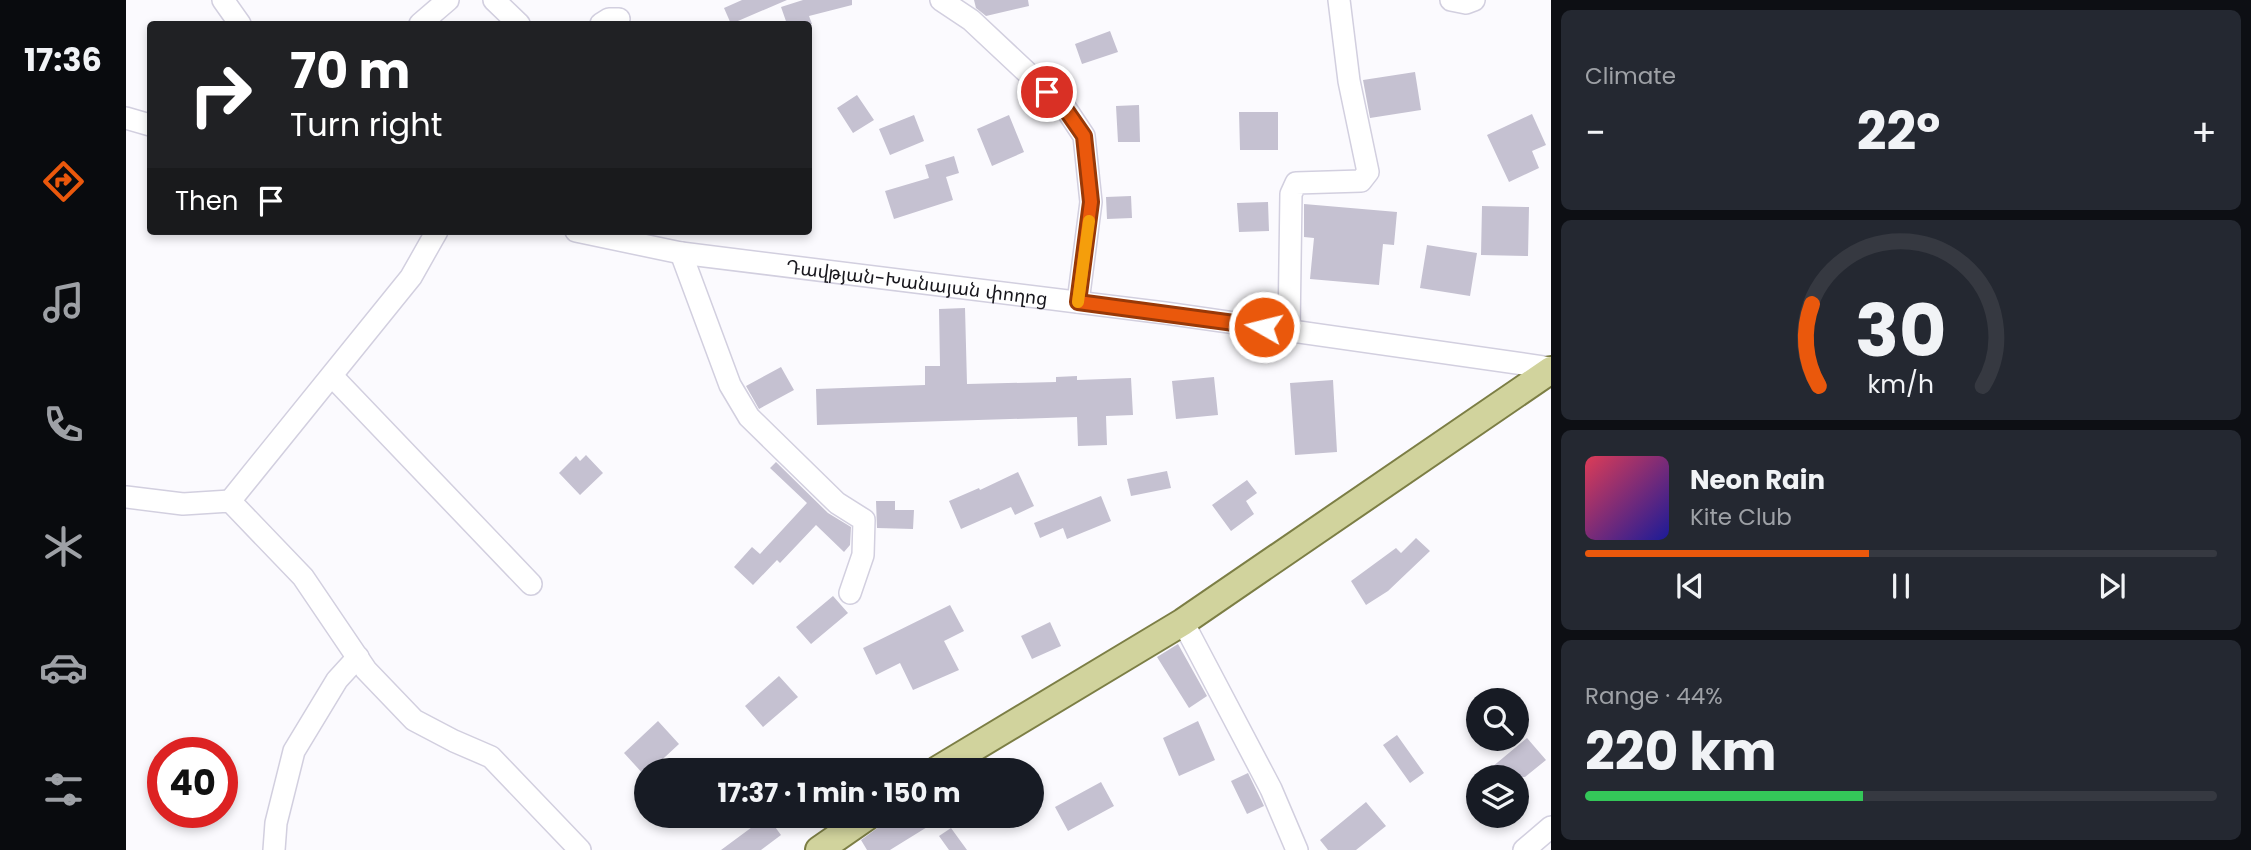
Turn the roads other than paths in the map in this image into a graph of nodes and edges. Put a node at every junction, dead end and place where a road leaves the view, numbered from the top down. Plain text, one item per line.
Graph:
1 (223, 0) edge
2 (448, 0) edge
3 (494, 0) edge
4 (941, 0) edge
5 (1339, 0) edge
6 (1451, 0) edge
7 (1474, 0) edge
8 (238, 21) edge
9 (424, 21) edge
10 (516, 21) edge
11 (126, 118) edge
12 (147, 124) edge
13 (435, 235) edge
14 (595, 235) edge
15 (681, 253) junction
16 (1078, 302) junction
17 (1289, 331) junction
18 (1551, 369) edge
19 (331, 376) junction
20 (126, 497) edge
21 (230, 501) junction
22 (531, 584) dead end
23 (850, 593) dead end
24 (1183, 622) junction
25 (358, 657) junction
26 (957, 758) edge
27 (1551, 827) edge
28 (850, 828) edge
29 (274, 850) edge
30 (580, 850) edge
31 (819, 850) edge
32 (1297, 850) edge
33 (1524, 850) edge

1 - 8 street
2 - 9 street
3 - 10 street
4 - 16 street
5 - 17 street
6 - 7 street
11 - 12 street
13 - 19 street
14 - 15 street, Դավթյան-Խանայան փողոց
15 - 16 street, Դավթյան-Խանայան փողոց
15 - 23 street
16 - 17 street, Դավթյան-Խանայան փողոց
17 - 18 street, Դավթյան-Խանայան փողոց
18 - 24 main road
19 - 21 street
19 - 22 street
20 - 21 street
21 - 25 street
24 - 26 main road
24 - 32 street
25 - 29 street
25 - 30 street
27 - 33 street
28 - 31 main road

